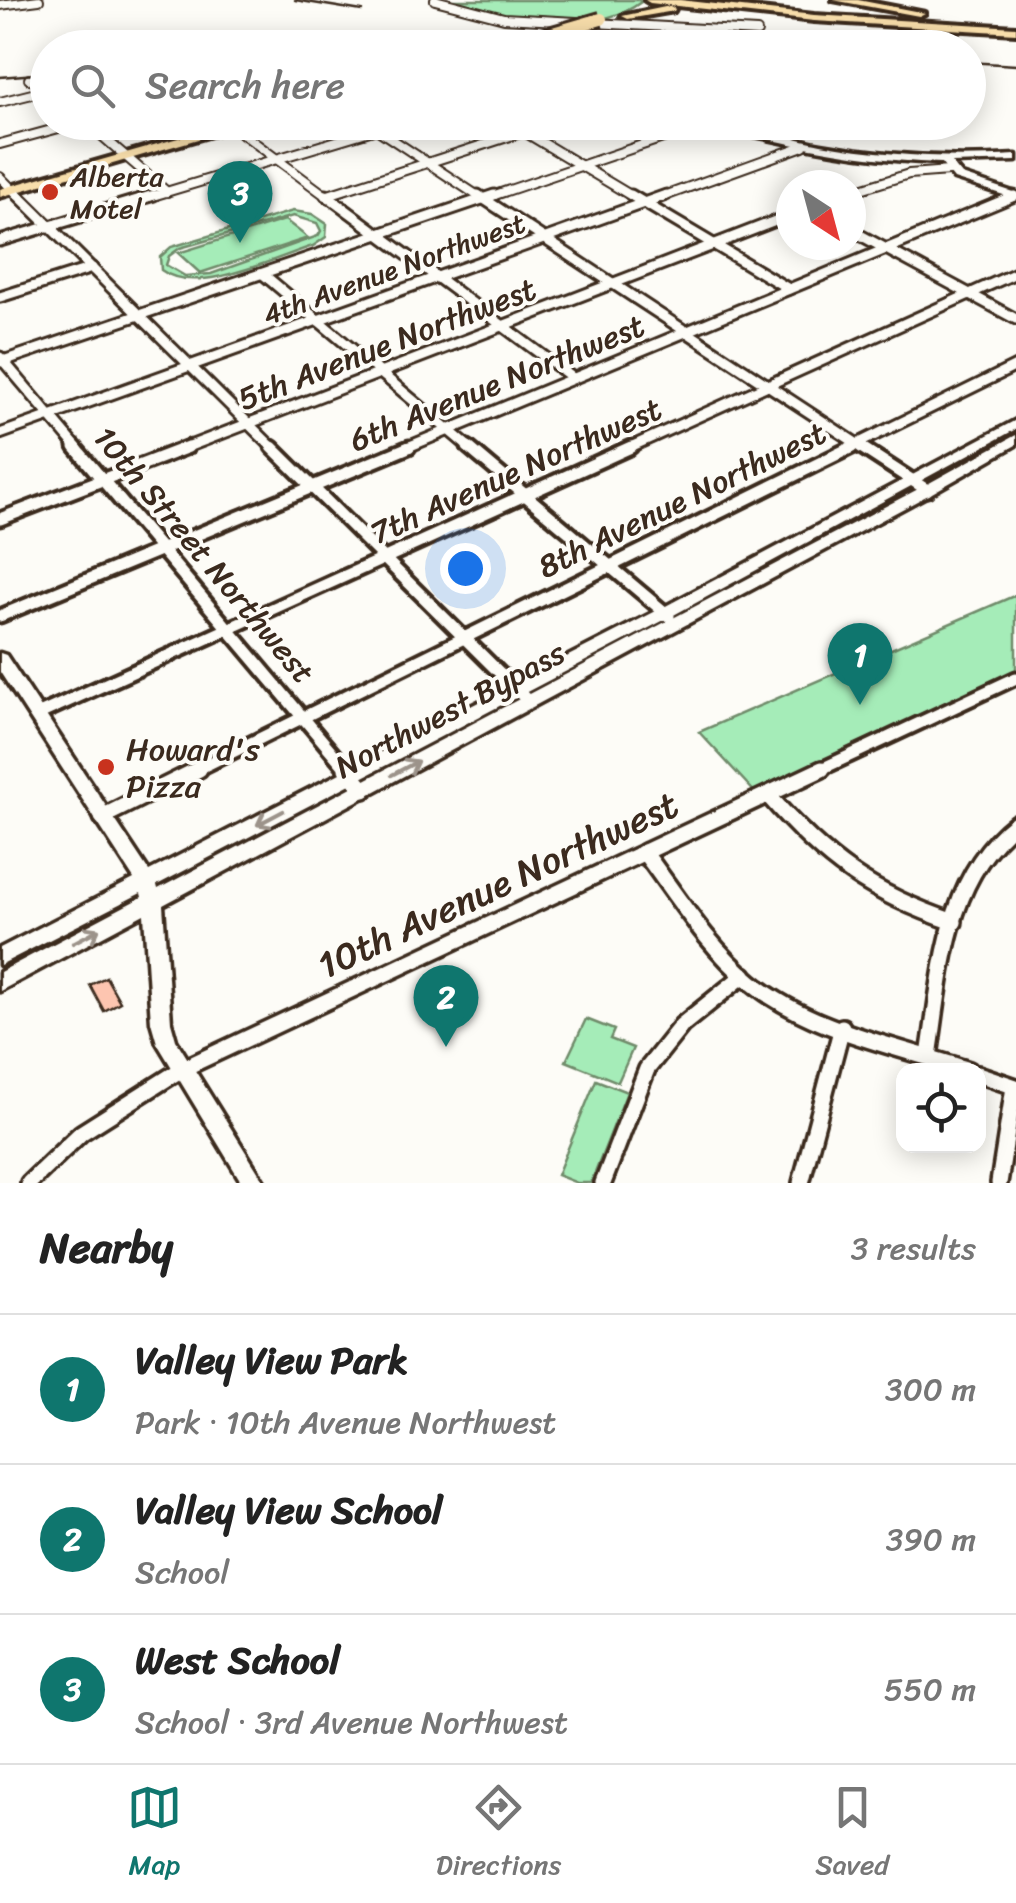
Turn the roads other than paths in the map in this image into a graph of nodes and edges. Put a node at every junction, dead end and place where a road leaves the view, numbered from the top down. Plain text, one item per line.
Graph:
1 (39, 0) edge
2 (435, 0) edge
3 (686, 0) edge
4 (732, 0) edge
5 (772, 0) edge
6 (838, 0) edge
7 (1, 2) edge
8 (658, 2) edge
9 (718, 9) junction
10 (626, 15) junction
11 (1016, 25) edge
12 (976, 28) junction
13 (562, 30) edge
14 (577, 30) edge
15 (721, 30) edge
16 (30, 94) edge
17 (0, 102) edge
18 (30, 136) edge
19 (106, 140) edge
20 (175, 140) edge
21 (250, 140) edge
22 (343, 140) edge
23 (392, 140) edge
24 (499, 140) edge
25 (538, 140) edge
26 (659, 140) edge
27 (780, 140) edge
28 (0, 144) edge
29 (803, 146) junction
30 (124, 155) junction
31 (1016, 158) edge
32 (276, 160) junction
33 (428, 163) junction
34 (583, 166) junction
35 (947, 166) junction
36 (4, 187) edge
37 (866, 187) edge
38 (166, 192) junction
39 (325, 196) junction
40 (1015, 196) edge
41 (486, 200) junction
42 (645, 203) junction
43 (776, 221) edge
44 (49, 226) junction
45 (379, 235) junction
46 (866, 238) edge
47 (545, 239) junction
48 (0, 241) edge
49 (714, 244) junction
50 (887, 249) junction
51 (92, 268) junction
52 (1016, 273) edge
53 (264, 274) junction
54 (436, 278) junction
55 (613, 283) junction
56 (789, 289) junction
57 (970, 294) junction
58 (0, 297) edge
59 (140, 315) junction
60 (1016, 319) edge
61 (318, 320) junction
62 (502, 326) junction
63 (687, 332) junction
64 (1, 360) edge
65 (191, 366) junction
66 (1016, 366) edge
67 (381, 372) junction
68 (573, 378) junction
69 (768, 386) junction
70 (50, 416) junction
71 (249, 423) junction
72 (1016, 424) edge
73 (450, 430) junction
74 (0, 434) edge
75 (1016, 440) edge
76 (858, 444) junction
77 (104, 479) junction
78 (921, 486) junction
79 (312, 487) junction
80 (526, 494) junction
81 (0, 519) edge
82 (162, 549) junction
83 (384, 558) junction
84 (610, 566) junction
85 (0, 616) edge
86 (671, 618) junction
87 (228, 627) junction
88 (464, 638) junction
89 (0, 658) edge
90 (1016, 678) edge
91 (523, 696) junction
92 (36, 714) junction
93 (304, 717) junction
94 (351, 775) junction
95 (364, 790) junction
96 (768, 795) junction
97 (102, 817) junction
98 (1016, 823) edge
99 (644, 852) junction
100 (150, 892) junction
101 (954, 922) junction
102 (0, 957) edge
103 (744, 975) junction
104 (0, 982) edge
105 (842, 1027) junction
106 (930, 1056) junction
107 (950, 1063) edge
108 (182, 1068) junction
109 (986, 1077) edge
110 (1015, 1087) edge
111 (30, 1183) edge
112 (254, 1183) edge
113 (603, 1183) edge
114 (801, 1183) edge
115 (999, 1183) edge

1 - 7 street
2 - 15 street
3 - 8 highway
4 - 12 highway
5 - 11 highway
6 - 11 highway
8 - 9 highway
8 - 10 highway
8 - 10 highway
9 - 10 highway
9 - 12 highway
10 - 13 highway, bridge
10 - 14 highway, bridge
11 - 12 highway
16 - 17 street
18 - 28 street
19 - 30 street
20 - 30 highway
21 - 32 street
22 - 32 street
23 - 33 street
24 - 33 street
25 - 34 street
26 - 34 street
27 - 29 main road
29 - 35 main road
29 - 42 street, 4th Avenue Northwest
30 - 36 highway
30 - 38 street
31 - 35 main road
32 - 38 street
32 - 39 street
33 - 39 street
33 - 41 street
34 - 41 street
34 - 42 street
35 - 37 street
35 - 40 main road
36 - 44 street
38 - 44 street
39 - 45 street
40 - 50 street, 6th Avenue Northwest
41 - 45 street
41 - 47 street
42 - 47 street, 4th Avenue Northwest
42 - 49 street
43 - 49 street, 5th Avenue Northwest
44 - 48 street
44 - 51 street
45 - 53 street
45 - 54 street
46 - 50 street
47 - 54 street, 4th Avenue Northwest
47 - 55 street
49 - 55 street, 5th Avenue Northwest
49 - 56 street
50 - 56 street, 6th Avenue Northwest
50 - 57 street
51 - 58 street
51 - 59 street
52 - 57 street, 7th Avenue Northwest
53 - 59 street
53 - 61 street
54 - 61 street, 4th Avenue Northwest
54 - 62 street
55 - 62 street, 5th Avenue Northwest
55 - 63 street
56 - 63 street, 6th Avenue Northwest
57 - 60 street
57 - 69 street, 7th Avenue Northwest
59 - 64 street
59 - 65 street
61 - 65 street, 4th Avenue Northwest
61 - 67 street
62 - 67 street, 5th Avenue Northwest
62 - 68 street
63 - 68 street, 6th Avenue Northwest
63 - 69 street
64 - 70 street, 10th Street Northwest
65 - 70 street, 4th Avenue Northwest
65 - 71 street
66 - 76 street, 8th Avenue Northwest
67 - 71 street, 5th Avenue Northwest
67 - 73 street
68 - 73 street, 6th Avenue Northwest
69 - 76 street
69 - 80 street, 7th Avenue Northwest
70 - 74 street, 4th Avenue Northwest
70 - 77 street, 10th Street Northwest
71 - 77 street, 5th Avenue Northwest
71 - 79 street
72 - 78 main road
73 - 79 street, 6th Avenue Northwest
73 - 80 street
75 - 78 main road
76 - 78 street
76 - 84 street, 8th Avenue Northwest
77 - 81 street, 5th Avenue Northwest
77 - 82 street, 10th Street Northwest
78 - 86 main road, Northwest Bypass
79 - 82 street, 6th Avenue Northwest
79 - 83 street
80 - 83 street, 7th Avenue Northwest
80 - 84 street
82 - 85 street, 6th Avenue Northwest
82 - 87 street, 10th Street Northwest
83 - 87 street, 7th Avenue Northwest
83 - 88 street
84 - 86 street
84 - 88 street, 8th Avenue Northwest
86 - 91 main road, Northwest Bypass
87 - 92 street, 7th Avenue Northwest
87 - 93 street, 10th Street Northwest
88 - 91 street
88 - 93 street, 8th Avenue Northwest
89 - 92 main road
90 - 96 street, 10th Avenue Northwest
91 - 94 main road, Northwest Bypass
95 -> 91 main road, Northwest Bypass
92 - 97 main road
93 - 94 street, 10th Street Northwest
93 - 97 street, 8th Avenue Northwest
94 - 95 street, 10th Street Northwest
94 -> 100 main road, Northwest Bypass
95 - 100 main road, Northwest Bypass
96 - 99 street, 10th Avenue Northwest
96 - 101 street
97 - 100 main road
98 - 101 street
99 - 103 street
99 - 108 street, 10th Avenue Northwest
100 - 102 main road, Northwest Bypass
104 -> 100 main road, Northwest Bypass
100 - 108 main road
101 - 106 street
103 - 105 street
103 - 113 street
105 - 106 street
105 - 114 street
106 - 107 street
108 - 111 street, 10th Avenue Northwest
108 - 112 main road
109 - 110 street
110 - 115 street

